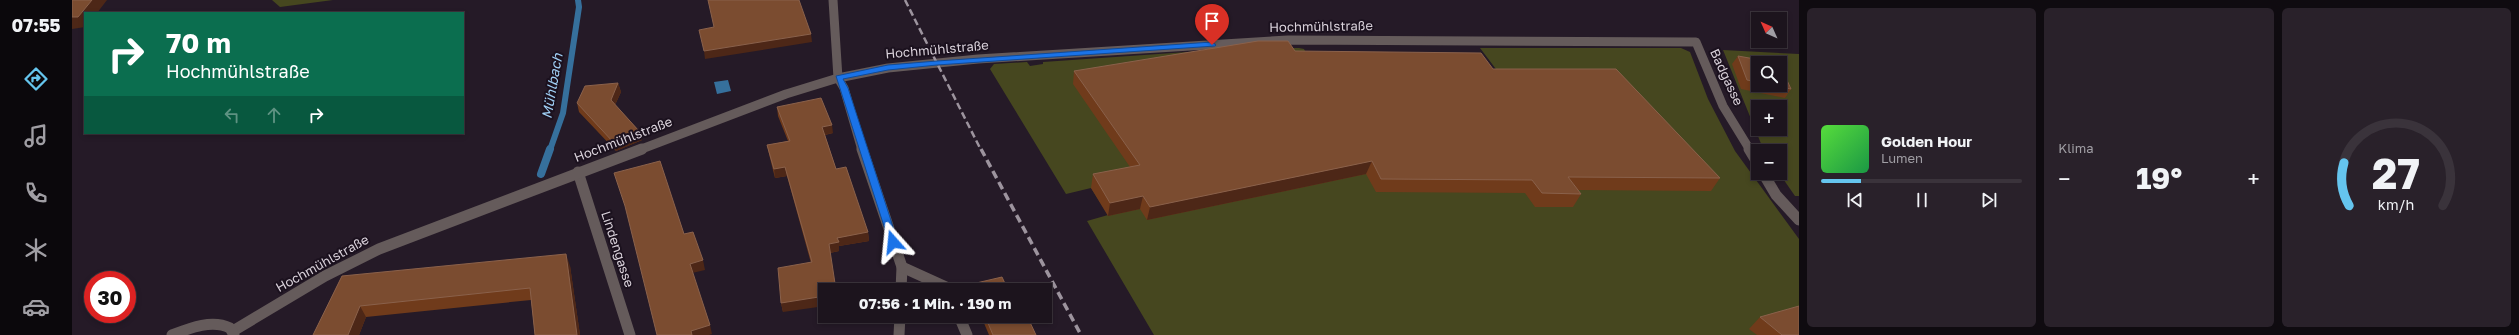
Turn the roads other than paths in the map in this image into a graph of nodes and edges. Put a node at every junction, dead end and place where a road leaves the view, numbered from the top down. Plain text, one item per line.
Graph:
1 (834, 0) edge
2 (1696, 42) joint
3 (838, 78) junction
4 (1751, 152) edge
5 (578, 172) junction
6 (1767, 180) edge
7 (1799, 220) edge
8 (902, 267) junction
9 (901, 283) edge
10 (937, 283) edge
11 (900, 323) edge
12 (962, 323) edge
13 (234, 333) edge
14 (172, 335) edge
15 (630, 335) edge
16 (899, 335) edge
17 (967, 335) edge

1 - 3 street
2 - 3 street, Hochmühlstraße
2 - 4 street, Badgasse
3 - 5 street, Hochmühlstraße
3 - 8 street
5 - 13 street, Hochmühlstraße
5 - 15 street, Lindengasse
6 - 7 street
8 - 9 street
8 - 10 street
11 - 16 street
12 - 17 street
13 - 14 street, Hochmühlstraße

